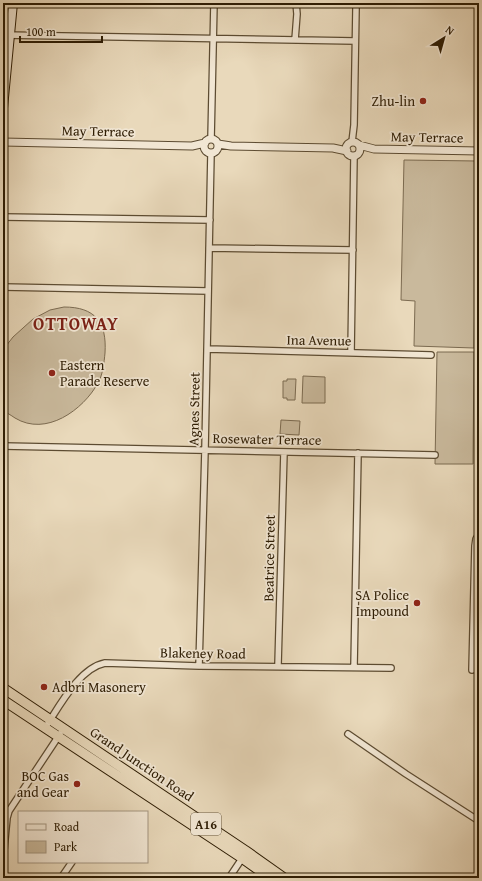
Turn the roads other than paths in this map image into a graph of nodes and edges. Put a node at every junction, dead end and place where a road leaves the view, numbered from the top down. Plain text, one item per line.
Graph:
1 (13, 3) edge
2 (214, 3) edge
3 (296, 3) edge
4 (356, 8) dead end
5 (6, 35) edge
6 (213, 38) junction
7 (296, 40) junction
8 (355, 41) junction
9 (3, 108) edge
10 (3, 142) edge
11 (208, 146) junction
12 (218, 146) junction
13 (353, 149) junction
14 (479, 151) edge
15 (3, 217) edge
16 (210, 220) junction
17 (209, 248) junction
18 (353, 250) junction
19 (3, 288) edge
20 (208, 291) junction
21 (207, 349) junction
22 (351, 353) junction
23 (431, 355) dead end
24 (3, 446) edge
25 (205, 450) junction
26 (284, 452) junction
27 (358, 453) junction
28 (435, 455) dead end
29 (479, 534) edge
30 (278, 665) junction
31 (200, 666) junction
32 (354, 667) junction
33 (391, 668) dead end
34 (472, 670) dead end
35 (3, 688) edge
36 (3, 700) edge
37 (48, 724) junction
38 (61, 733) junction
39 (348, 734) dead end
40 (479, 821) edge
41 (244, 854) junction
42 (3, 860) edge
43 (71, 863) edge
44 (61, 878) edge
45 (229, 878) edge
46 (270, 878) edge
47 (284, 878) edge

1 - 5 main road
2 - 6 street
3 - 7 street
4 - 8 street
5 - 6 street
5 - 9 main road
6 - 7 street
6 - 11 street, Agnes Street
7 - 8 street
8 - 13 street
10 - 11 street, May Terrace
11 - 12 street, May Terrace
11 - 12 street, May Terrace
11 - 16 street, Agnes Street
12 - 13 street, May Terrace
13 - 14 street, May Terrace
13 - 18 street
15 - 16 street
16 - 17 street, Agnes Street
17 - 18 street
17 - 20 street, Agnes Street
18 - 22 street
19 - 20 street
20 - 21 street, Agnes Street
21 - 22 street, Ina Avenue
21 - 25 street, Agnes Street
22 - 23 street, Ina Avenue
24 - 25 street, Rosewater Terrace
25 - 26 street, Rosewater Terrace
25 - 31 street, Agnes Street
26 - 27 street, Rosewater Terrace
26 - 30 street, Beatrice Street
27 - 28 street, Rosewater Terrace
27 - 32 street
29 - 34 street
30 - 31 street, Blakeney Road
30 - 32 street, Blakeney Road
31 - 37 street, Blakeney Road
32 - 33 street, Blakeney Road
35 - 37 highway, Grand Junction Road / A16
36 - 37 highway, Grand Junction Road / A16
37 - 38 highway, Grand Junction Road / A16
38 - 41 highway, Grand Junction Road / A16
38 - 42 street
39 - 40 street
41 - 45 street
41 - 46 highway, Grand Junction Road / A16
41 - 47 highway, Grand Junction Road / A16
43 - 44 street

